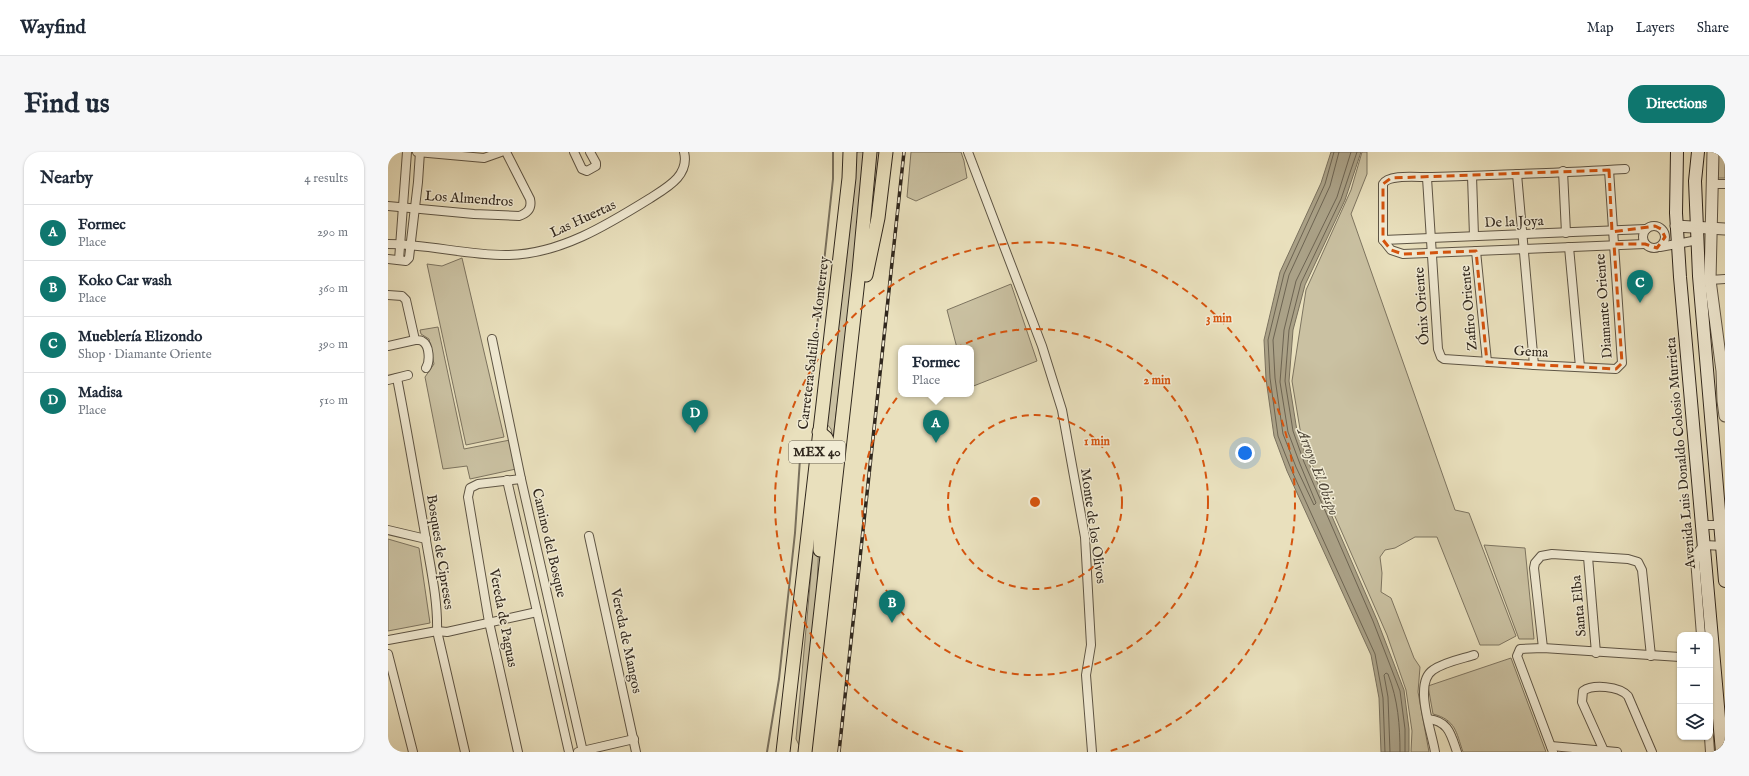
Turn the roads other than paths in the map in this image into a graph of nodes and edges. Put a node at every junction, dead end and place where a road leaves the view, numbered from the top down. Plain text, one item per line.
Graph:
1 (407, 152) edge
2 (419, 152) edge
3 (501, 152) edge
4 (506, 152) edge
5 (574, 152) edge
6 (590, 152) edge
7 (684, 152) edge
8 (843, 152) edge
9 (850, 152) edge
10 (870, 152) edge
11 (886, 152) edge
12 (968, 152) edge
13 (1677, 152) edge
14 (1698, 152) edge
15 (1713, 152) edge
16 (442, 153) edge
17 (1625, 169) dead end
18 (1609, 170) junction
19 (1563, 171) junction
20 (1517, 174) junction
21 (1472, 176) junction
22 (849, 178) junction
23 (1427, 178) junction
24 (1713, 184) junction
25 (1725, 184) edge
26 (388, 206) edge
27 (402, 207) junction
28 (415, 208) junction
29 (1676, 226) junction
30 (1660, 228) junction
31 (1646, 229) junction
32 (1711, 229) junction
33 (1725, 229) edge
34 (1612, 232) junction
35 (1566, 233) junction
36 (1522, 234) junction
37 (1697, 234) junction
38 (1474, 236) junction
39 (1430, 238) junction
40 (1383, 240) junction
41 (388, 244) edge
42 (400, 244) junction
43 (1614, 244) junction
44 (1645, 244) junction
45 (1678, 244) junction
46 (411, 245) junction
47 (1569, 247) junction
48 (1660, 247) junction
49 (1524, 248) junction
50 (1476, 251) junction
51 (1432, 253) junction
52 (388, 258) edge
53 (399, 260) junction
54 (1710, 280) junction
55 (1725, 280) edge
56 (388, 295) edge
57 (854, 303) junction
58 (1720, 325) edge
59 (492, 339) dead end
60 (415, 340) junction
61 (388, 346) edge
62 (1441, 357) joint
63 (1487, 362) junction
64 (1534, 365) junction
65 (1620, 366) joint
66 (1580, 367) junction
67 (426, 368) dead end
68 (1723, 371) edge
69 (408, 375) dead end
70 (397, 378) junction
71 (388, 380) edge
72 (1725, 416) edge
73 (819, 432) junction
74 (522, 479) junction
75 (507, 480) junction
76 (1723, 524) edge
77 (1702, 525) junction
78 (388, 530) edge
79 (589, 536) dead end
80 (426, 539) junction
81 (1704, 545) junction
82 (1724, 546) edge
83 (1588, 557) junction
84 (1725, 581) edge
85 (820, 610) junction
86 (537, 612) junction
87 (489, 622) junction
88 (437, 631) junction
89 (1701, 632) edge
90 (797, 637) junction
91 (388, 640) edge
92 (1543, 648) junction
93 (1596, 653) junction
94 (388, 654) edge
95 (1474, 655) dead end
96 (1651, 656) junction
97 (1677, 657) edge
98 (1428, 719) junction
99 (634, 739) junction
100 (1709, 740) edge
101 (1552, 749) edge
102 (1604, 751) edge
103 (413, 752) edge
104 (465, 752) edge
105 (518, 752) edge
106 (569, 752) edge
107 (581, 752) edge
108 (636, 752) edge
109 (783, 752) edge
110 (793, 752) edge
111 (805, 752) edge
112 (1092, 752) edge
113 (1436, 752) edge
114 (1457, 752) edge
115 (1618, 752) edge
116 (1652, 752) edge
117 (1710, 752) edge
118 (1722, 752) edge

1 - 27 street
2 - 16 street
2 - 28 street
3 - 16 street
4 - 28 street, Los Almendros
5 - 6 street
7 - 46 street, Las Huertas
8 - 22 main road
9 - 22 main road, Carretera Saltillo - Monterrey / MEX 40
10 - 57 main road, MEX 40
11 - 57 main road
12 - 112 street, Monte de los Olivos
13 - 29 main road, Avenida Luis Donaldo Colosio Murrieta
14 - 37 main road
15 - 24 street
17 - 18 street
18 - 19 street
18 - 34 street, Diamante Oriente
19 - 20 street
19 - 35 street
20 - 21 street
20 - 36 street
21 - 23 street
21 - 38 street
22 - 73 main road, Carretera Saltillo - Monterrey / MEX 40
23 - 39 street, Ónix Oriente
23 - 40 street
24 - 25 street
24 - 32 street
26 - 27 street, Los Almendros
27 - 28 street, Los Almendros
27 - 42 street
28 - 46 street
29 - 30 street, De la Joya
29 - 37 street
29 - 45 main road, Avenida Luis Donaldo Colosio Murrieta
30 - 31 street, De la Joya
30 - 48 street
31 - 34 street, De la Joya
31 - 44 street
32 - 33 street
32 - 37 street
32 - 54 street
34 - 35 street, De la Joya
34 - 43 street, Diamante Oriente
35 - 36 street, De la Joya
36 - 38 street, De la Joya
36 - 49 street
37 - 45 street, De la Joya
37 - 76 main road
38 - 39 street, De la Joya
39 - 40 street, De la Joya
39 - 51 street, Ónix Oriente
40 - 51 street, De la Joya
41 - 42 street, Las Huertas
42 - 46 street, Las Huertas
42 - 53 street
43 - 44 street, De la Joya
43 - 47 street, De la Joya
43 - 65 street, Diamante Oriente
44 - 48 street, De la Joya
45 - 48 street, De la Joya
45 - 77 main road, Avenida Luis Donaldo Colosio Murrieta
46 - 53 street
47 - 49 street, De la Joya
47 - 66 street
49 - 50 street, De la Joya
49 - 64 street
50 - 51 street, De la Joya
50 - 63 street, Zafiro Oriente
51 - 62 street, Ónix Oriente
52 - 53 street
54 - 55 street
54 - 58 street
56 - 60 street
57 - 85 main road, MEX 40
58 - 68 street
59 - 74 street, Camino del Bosque
60 - 61 street
60 - 67 street
62 - 63 street, Gema
63 - 64 street, Gema
64 - 66 street, Gema
65 - 66 street, Gema
68 - 72 street
69 - 70 street
70 - 71 street
70 - 80 street, Bosques de Cipreses
73 - 85 main road
73 - 90 main road, Carretera Saltillo - Monterrey / MEX 40
74 - 75 street
74 - 107 street, Camino del Bosque
75 - 86 street, Camino del Bosque
75 - 87 street, Vereda de Paguas
76 - 77 street
76 - 82 main road
77 - 81 main road, Avenida Luis Donaldo Colosio Murrieta
78 - 80 street
79 - 99 street, Vereda de Mangos
80 - 88 street, Bosques de Cipreses
81 - 82 street
81 - 89 street
81 - 118 main road, Avenida Luis Donaldo Colosio Murrieta
82 - 84 main road
83 - 92 street
83 - 93 street, Santa Elba
83 - 96 street
85 - 111 main road, MEX 40
86 - 87 street
86 - 106 street, Camino del Bosque
87 - 88 street
87 - 105 street, Vereda de Paguas
88 - 91 street
88 - 104 street, Bosques de Cipreses
90 - 109 main road, Carretera Saltillo - Monterrey / MEX 40
90 - 110 main road
92 - 93 street
92 - 101 street
93 - 96 street
94 - 103 street
95 - 98 street
96 - 97 street
98 - 113 street
98 - 114 street
99 - 107 street
99 - 108 street, Vereda de Mangos
100 - 117 street
101 - 102 street
102 - 115 street
102 - 116 street

